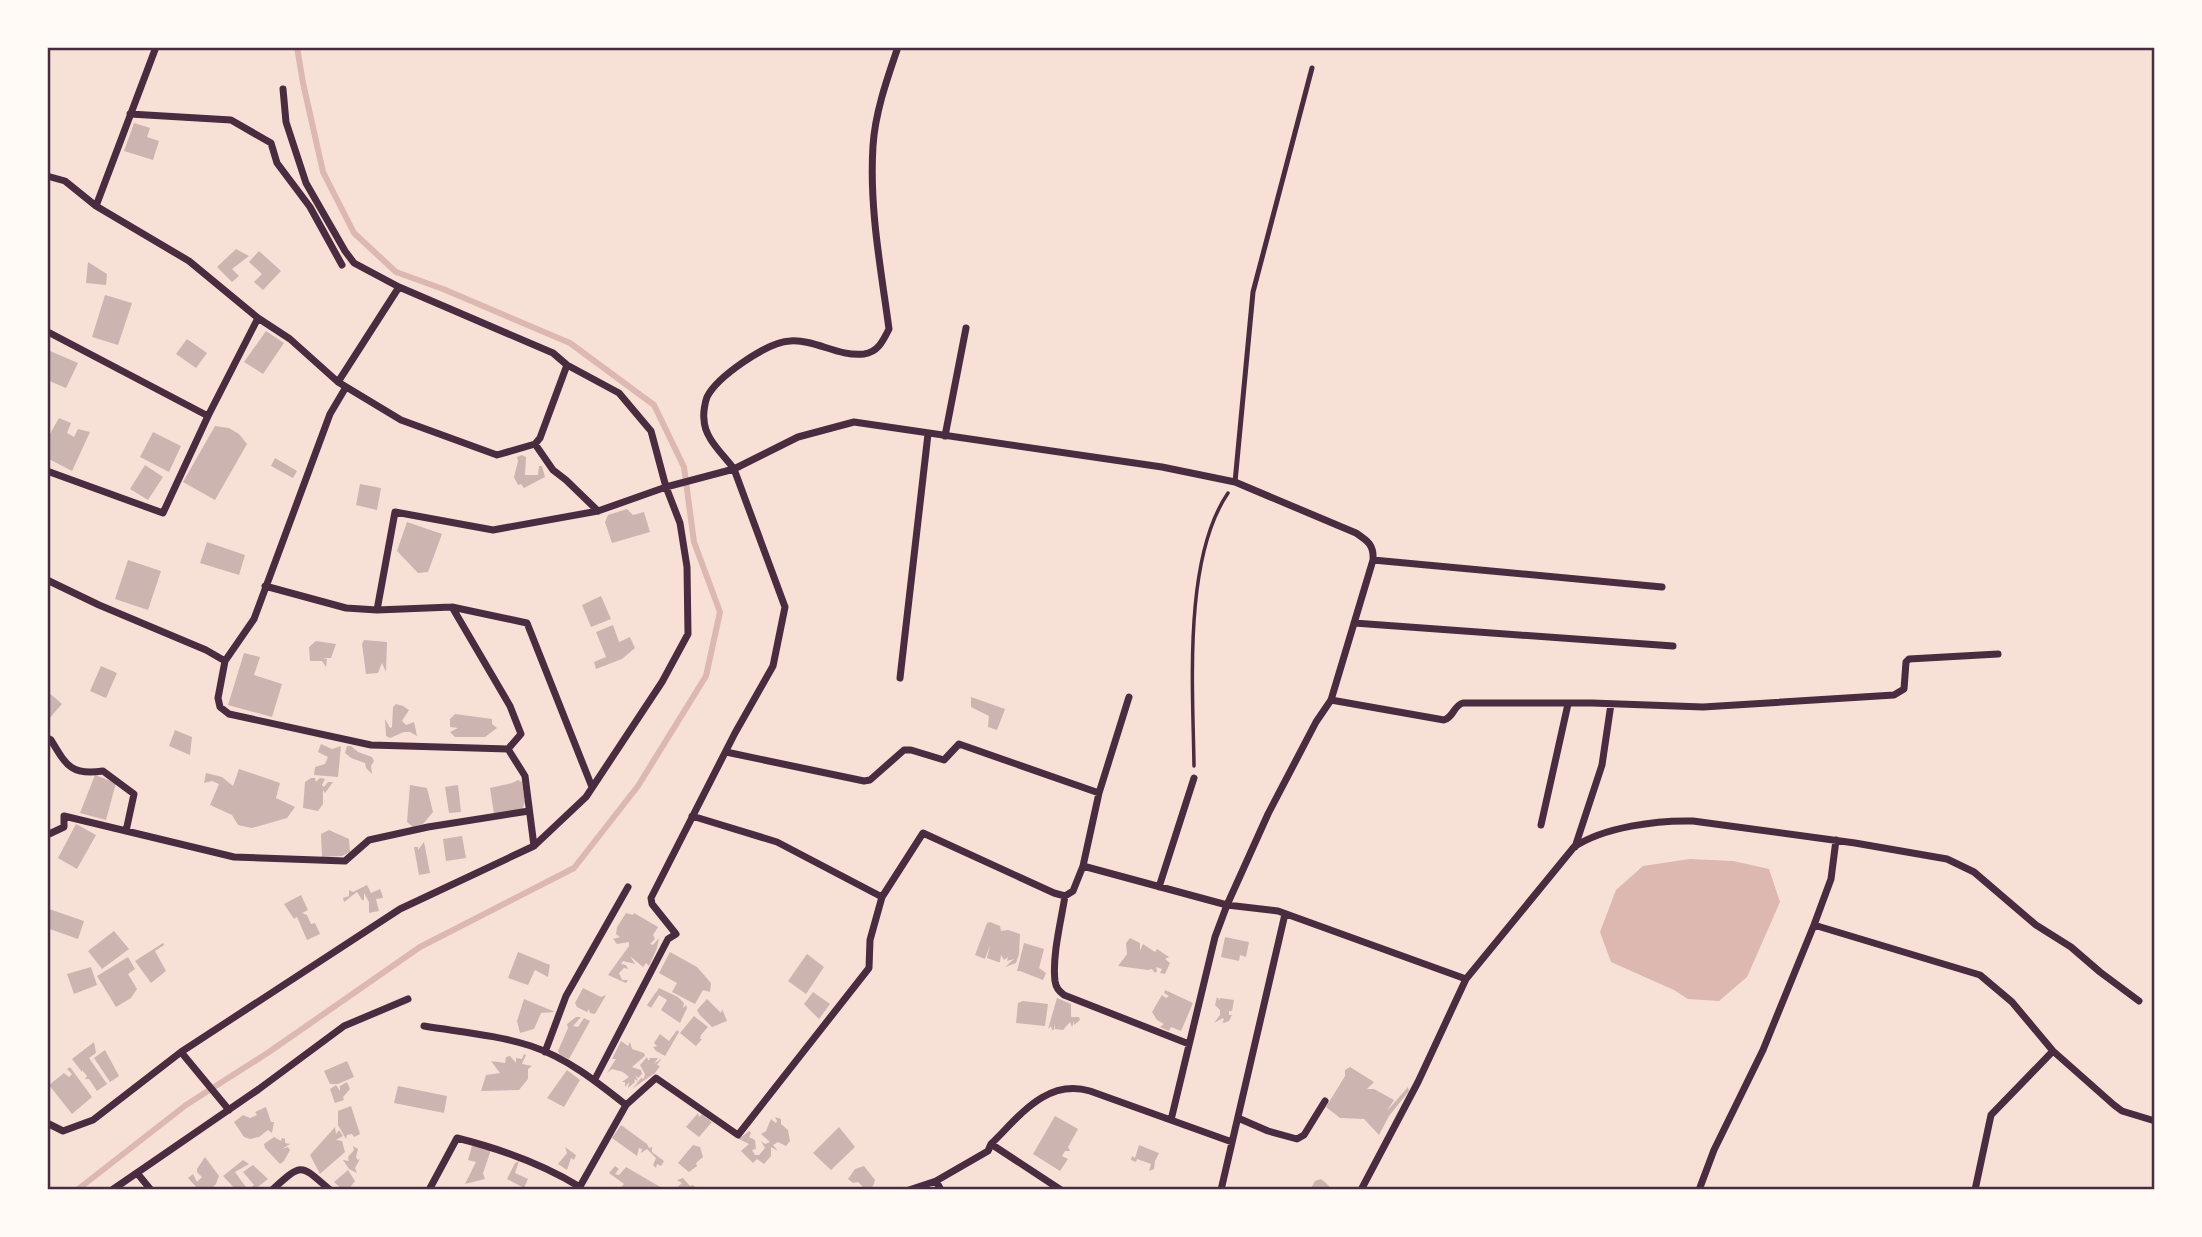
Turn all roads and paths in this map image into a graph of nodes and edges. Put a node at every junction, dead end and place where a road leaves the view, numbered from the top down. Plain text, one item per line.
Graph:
1 (156, 47) edge
2 (898, 47) edge
3 (1312, 68) dead end
4 (283, 89) dead end
5 (130, 114) junction
6 (47, 176) edge
7 (96, 206) junction
8 (342, 265) dead end
9 (398, 287) junction
10 (258, 318) junction
11 (966, 328) dead end
12 (48, 332) edge
13 (567, 365) junction
14 (338, 382) junction
15 (346, 387) junction
16 (208, 416) junction
17 (928, 434) junction
18 (945, 436) junction
19 (535, 444) junction
20 (734, 468) junction
21 (47, 471) edge
22 (1235, 482) junction
23 (666, 487) junction
24 (598, 511) junction
25 (1373, 560) junction
26 (47, 580) edge
27 (265, 586) junction
28 (1662, 587) dead end
29 (452, 607) junction
30 (377, 610) junction
31 (1354, 624) junction
32 (1673, 646) dead end
33 (1998, 654) dead end
34 (225, 661) junction
35 (900, 678) dead end
36 (1129, 697) dead end
37 (1331, 700) junction
38 (1569, 704) junction
39 (1611, 704) junction
40 (47, 738) edge
41 (508, 749) junction
42 (726, 752) junction
43 (1194, 778) joint
44 (592, 787) junction
45 (1099, 793) junction
46 (529, 811) junction
47 (692, 816) junction
48 (1541, 825) dead end
49 (126, 831) junction
50 (47, 835) edge
51 (1836, 840) junction
52 (534, 846) junction
53 (1574, 847) junction
54 (1083, 866) junction
55 (628, 887) dead end
56 (1159, 887) junction
57 (1065, 896) junction
58 (882, 897) junction
59 (1227, 905) junction
60 (1285, 914) junction
61 (1814, 925) junction
62 (1466, 979) junction
63 (408, 999) dead end
64 (2140, 1001) dead end
65 (424, 1026) dead end
66 (1189, 1044) junction
67 (2053, 1051) junction
68 (181, 1052) junction
69 (545, 1052) junction
70 (595, 1079) junction
71 (1325, 1101) dead end
72 (626, 1105) junction
73 (229, 1110) junction
74 (1237, 1118) junction
75 (1171, 1120) junction
76 (2155, 1121) edge
77 (47, 1123) edge
78 (1232, 1142) junction
79 (991, 1144) junction
80 (137, 1172) junction
81 (936, 1181) junction
82 (579, 1188) edge
83 (112, 1190) edge
84 (151, 1190) edge
85 (272, 1190) edge
86 (330, 1190) edge
87 (429, 1190) edge
88 (909, 1190) edge
89 (941, 1190) edge
90 (1061, 1190) edge
91 (1221, 1190) edge
92 (1361, 1190) edge
93 (1699, 1190) edge
94 (1975, 1190) edge

1 - 5 street
2 - 20 street
3 - 22 lane
4 - 9 street
5 - 7 street
5 - 8 street
6 - 7 street
7 - 10 street
9 - 13 street
9 - 14 street
10 - 14 street
10 - 16 street
11 - 18 street
12 - 16 street
13 - 19 street
13 - 23 street
14 - 15 street
15 - 19 street
15 - 27 street
16 - 21 street
17 - 18 street
17 - 20 street
17 - 35 street
18 - 22 street
19 - 24 street
20 - 23 street
20 - 42 street
22 - 25 street
22 - 43 path
23 - 24 street
23 - 44 street
24 - 30 street
25 - 28 street
25 - 31 street
26 - 34 street
27 - 30 street
27 - 34 street
29 - 30 street
29 - 41 street
29 - 44 street
31 - 32 street
31 - 37 street
33 - 39 street
34 - 41 street
36 - 45 street
37 - 38 street
37 - 59 street
38 - 39 street
38 - 48 street
39 - 53 street
40 - 49 street
41 - 46 street
42 - 45 street
42 - 47 street
43 - 56 street
44 - 52 street
45 - 54 street
46 - 49 street
46 - 52 street
47 - 58 street
47 - 70 street
49 - 50 street
51 - 53 street
51 - 61 street
51 - 64 street
52 - 68 street
53 - 62 street
54 - 56 street
54 - 57 street
55 - 69 street
56 - 59 street
57 - 58 street
57 - 66 street
58 - 72 street
59 - 60 street
59 - 66 street
60 - 62 street
60 - 74 street
61 - 67 street
61 - 93 street
62 - 92 street
63 - 73 street
65 - 69 street
66 - 75 street
67 - 76 street
67 - 94 street
68 - 73 street
68 - 77 street
69 - 70 street
70 - 72 street
71 - 74 street
72 - 82 street
73 - 80 street
74 - 78 street
75 - 78 street
75 - 79 street
78 - 91 street
79 - 81 street
79 - 90 street
80 - 83 street
80 - 84 street
81 - 88 street
81 - 89 street
82 - 87 street
85 - 86 street

